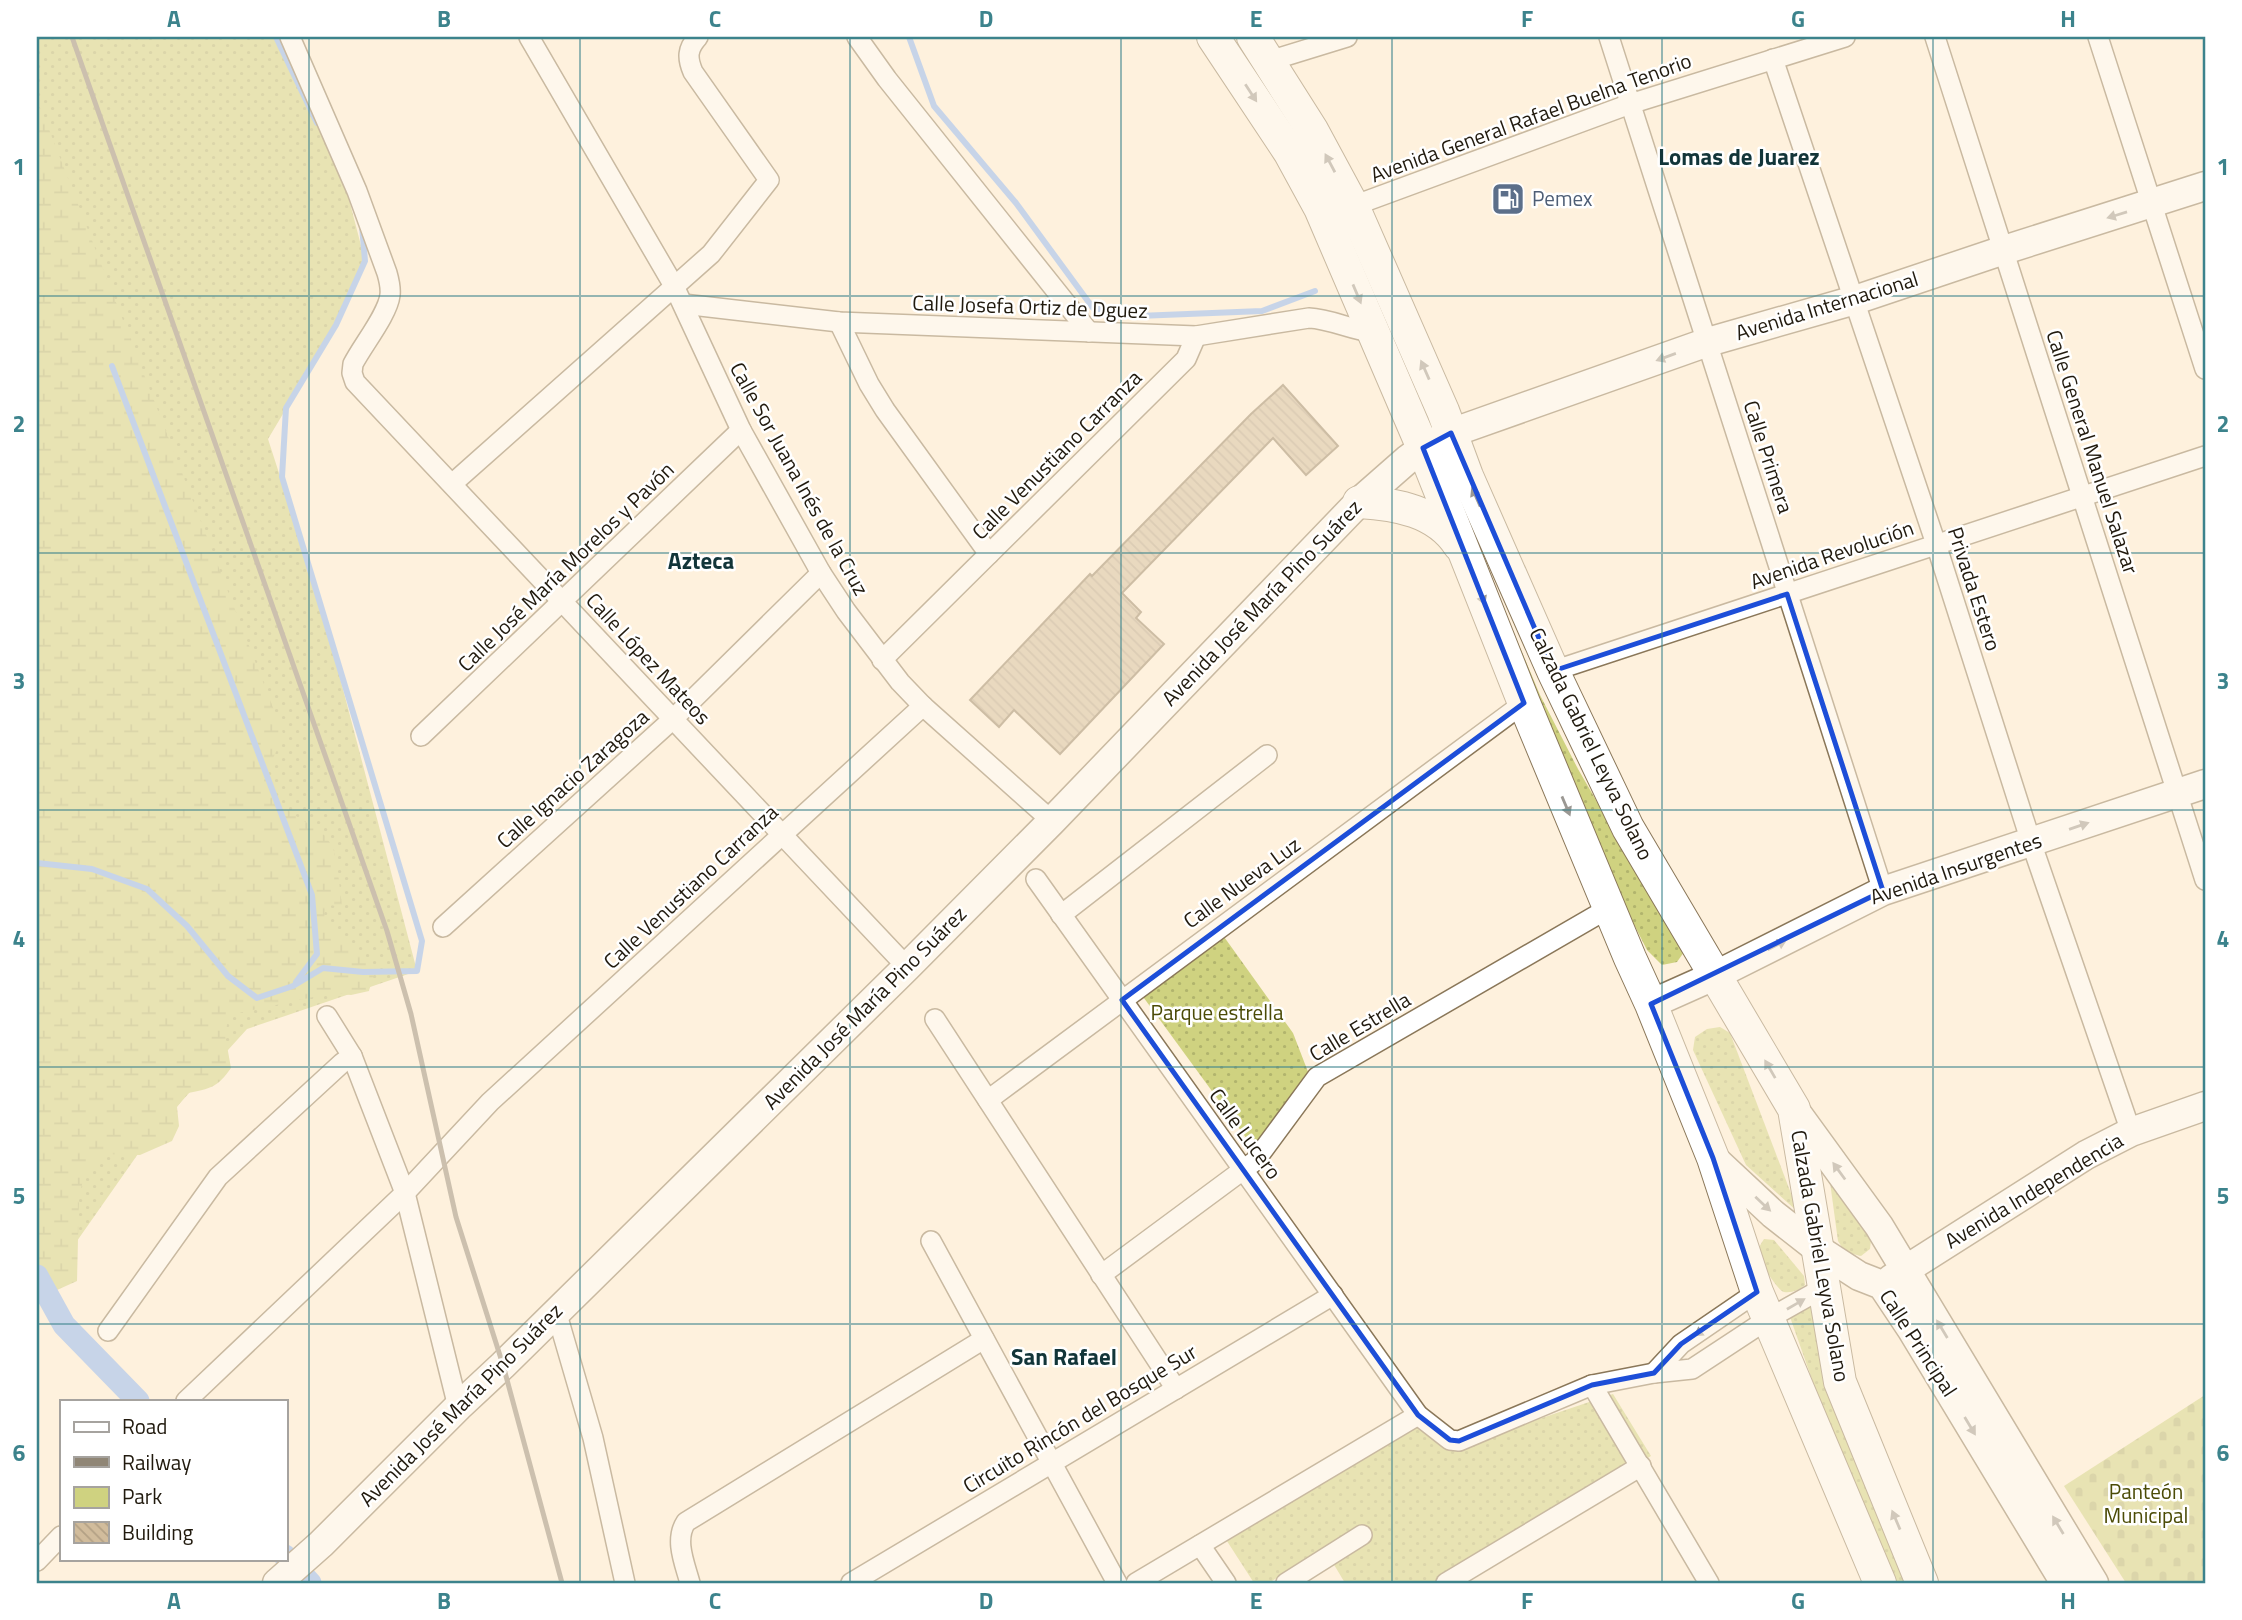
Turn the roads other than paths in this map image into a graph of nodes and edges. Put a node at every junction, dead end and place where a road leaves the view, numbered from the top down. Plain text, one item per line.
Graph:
1 (289, 37) edge
2 (529, 37) edge
3 (698, 37) edge
4 (857, 37) edge
5 (1213, 37) edge
6 (1346, 37) edge
7 (1609, 37) edge
8 (1845, 37) edge
9 (1935, 37) edge
10 (2098, 37) edge
11 (1261, 49) edge
12 (1773, 59) junction
13 (1630, 104) junction
14 (2205, 186) edge
15 (2152, 204) junction
16 (1353, 206) junction
17 (2004, 250) junction
18 (679, 295) junction
19 (1855, 300) junction
20 (839, 322) junction
21 (1089, 331) junction
22 (1372, 332) junction
23 (1196, 335) junction
24 (1707, 342) junction
25 (2205, 369) edge
26 (741, 430) junction
27 (1451, 433) junction
28 (1423, 448) junction
29 (2205, 456) edge
30 (452, 484) junction
31 (2081, 498) junction
32 (1359, 502) junction
33 (1936, 544) junction
34 (1464, 551) junction
35 (989, 554) junction
36 (821, 573) junction
37 (1787, 594) junction
38 (562, 601) junction
39 (882, 660) junction
40 (1553, 671) junction
41 (1524, 703) junction
42 (923, 706) junction
43 (673, 719) junction
44 (421, 736) dead end
45 (1267, 755) dead end
46 (2205, 784) edge
47 (2178, 793) junction
48 (1052, 821) junction
49 (783, 834) junction
50 (2031, 842) junction
51 (1035, 879) dead end
52 (2205, 880) edge
53 (1883, 891) junction
54 (1609, 908) junction
55 (1061, 915) junction
56 (443, 927) dead end
57 (908, 967) junction
58 (1716, 975) junction
59 (1122, 1000) junction
60 (1651, 1004) junction
61 (327, 1016) dead end
62 (935, 1019) dead end
63 (352, 1056) junction
64 (988, 1100) junction
65 (2205, 1105) edge
66 (1794, 1109) junction
67 (2131, 1132) junction
68 (1713, 1158) junction
69 (1243, 1170) junction
70 (405, 1194) junction
71 (931, 1241) dead end
72 (1819, 1250) junction
73 (1101, 1275) junction
74 (1894, 1277) junction
75 (1823, 1288) junction
76 (1333, 1295) junction
77 (1763, 1306) junction
78 (556, 1311) junction
79 (108, 1331) dead end
80 (984, 1339) junction
81 (1654, 1373) junction
82 (1592, 1385) junction
83 (1175, 1389) junction
84 (187, 1400) edge
85 (457, 1407) junction
86 (1418, 1415) junction
87 (1052, 1463) junction
88 (1641, 1466) junction
89 (1362, 1535) dead end
90 (60, 1537) edge
91 (1200, 1545) junction
92 (37, 1560) edge
93 (284, 1579) edge
94 (625, 1583) edge
95 (690, 1583) edge
96 (851, 1583) edge
97 (1117, 1583) edge
98 (1136, 1583) edge
99 (1226, 1583) edge
100 (1286, 1583) edge
101 (1446, 1583) edge
102 (1709, 1583) edge
103 (1880, 1583) edge
104 (1922, 1583) edge
105 (2064, 1583) edge
106 (2094, 1583) edge

1 - 30 street, Calle López Mateos
2 - 18 street, Calle Sor Juana Inés de la Cruz
3 - 18 street
4 - 21 street
5 -> 22 main road, Calzada Gabriel Leyva Solano
6 - 11 street
7 - 13 street, Calle Primera
8 - 12 street, Avenida General Rafael Buelna Tenorio
9 - 17 street, Calle General Manuel Salazar
10 - 15 street
16 -> 11 main road, Calzada Gabriel Leyva Solano
12 - 13 street, Avenida General Rafael Buelna Tenorio
12 - 19 street, Privada Estero
13 - 16 street, Avenida General Rafael Buelna Tenorio
13 - 24 street, Calle Primera
14 - 15 street, Avenida Internacional
15 -> 17 street, Avenida Internacional
15 - 25 street
27 -> 16 main road, Calzada Gabriel Leyva Solano
17 - 19 street, Avenida Internacional
17 - 31 street, Calle General Manuel Salazar
18 - 20 street, Calle Josefa Ortiz de Dguez
18 - 26 street, Calle Sor Juana Inés de la Cruz
18 - 30 street
19 - 24 street, Avenida Internacional
19 - 33 street, Privada Estero
20 - 21 street, Calle Josefa Ortiz de Dguez
20 - 35 street
21 - 23 street, Calle Josefa Ortiz de Dguez
22 - 23 street, Calle Josefa Ortiz de Dguez
22 - 28 main road, Calzada Gabriel Leyva Solano
23 - 35 street, Calle Venustiano Carranza
24 -> 27 street, Avenida Internacional
24 - 37 street, Calle Primera
26 - 36 street, Calle Sor Juana Inés de la Cruz
26 - 38 street, Calle José María Morelos y Pavón
27 - 28 street, Avenida José María Pino Suárez
40 -> 27 main road, Calzada Gabriel Leyva Solano
28 - 32 street, Avenida José María Pino Suárez
28 - 34 main road, Calzada Gabriel Leyva Solano
29 - 31 street, Avenida Revolución
30 - 38 street, Calle López Mateos
31 - 33 street, Avenida Revolución
31 - 47 street, Calle General Manuel Salazar
32 - 34 main road
32 - 48 street, Avenida José María Pino Suárez
33 - 37 street, Avenida Revolución
33 - 50 street, Privada Estero
34 -> 41 main road, Calzada Gabriel Leyva Solano
35 - 39 street, Calle Venustiano Carranza
36 - 39 street, Calle Sor Juana Inés de la Cruz
36 - 43 street, Calle Ignacio Zaragoza
37 - 40 street, Avenida Revolución
37 - 53 street, Calle Primera
38 - 43 street, Calle López Mateos
38 - 44 street, Calle José María Morelos y Pavón
39 - 42 street, Calle Sor Juana Inés de la Cruz
40 - 58 main road, Calzada Gabriel Leyva Solano
41 -> 54 main road, Calzada Gabriel Leyva Solano
41 - 59 street, Calle Nueva Luz
42 - 48 street, Calle Sor Juana Inés de la Cruz
42 - 49 street, Calle Venustiano Carranza
43 - 49 street, Calle López Mateos
43 - 56 street, Calle Ignacio Zaragoza
45 - 55 street
46 - 47 street, Avenida Insurgentes
50 -> 47 street, Avenida Insurgentes
47 - 52 street, Calle General Manuel Salazar
48 - 57 street, Avenida José María Pino Suárez
49 - 57 street, Calle López Mateos
49 - 70 street, Calle Venustiano Carranza
50 - 53 street, Avenida Insurgentes
50 - 67 street, Privada Estero
51 - 55 street, Calle Lucero
58 -> 53 street, Avenida Insurgentes
54 - 60 main road, Calzada Gabriel Leyva Solano
54 - 69 street, Calle Estrella
55 - 59 street, Calle Lucero
57 - 78 street, Avenida José María Pino Suárez
58 - 60 street, Avenida Insurgentes
66 -> 58 main road, Calzada Gabriel Leyva Solano
59 - 64 street, Calle Nueva Luz
59 - 69 street, Calle Lucero
60 - 68 main road, Calzada Gabriel Leyva Solano
61 - 63 street
62 - 64 street
63 - 70 street
63 - 79 street
64 - 73 street
65 - 67 street, Avenida Independencia
66 - 72 main road, Calzada Gabriel Leyva Solano
74 -> 66 street, Calle Principal
67 - 74 street, Avenida Independencia
68 -> 72 street, Calle Principal
68 - 77 main road, Calzada Gabriel Leyva Solano
69 - 73 street, Calle Estrella
69 - 76 street, Calle Lucero
70 - 84 street, Calle Venustiano Carranza
70 - 85 street
71 - 80 street
72 - 74 street, Calle Principal
72 - 75 main road, Calzada Gabriel Leyva Solano
73 - 83 street
74 -> 105 street, Calle Principal
106 -> 74 street, Calle Principal
77 -> 75 street
104 -> 75 main road, Calzada Gabriel Leyva Solano
76 - 83 street, Circuito Rincón del Bosque Sur
76 - 86 street, Calle Lucero
77 -> 81 street
77 - 81 street
77 - 103 main road, Calzada Gabriel Leyva Solano
78 - 85 street, Avenida José María Pino Suárez
78 - 94 street
80 - 87 street
80 - 95 street
81 - 82 street
82 - 86 street, Calle Lucero
82 - 88 street
83 - 87 street, Circuito Rincón del Bosque Sur
85 - 93 street, Avenida José María Pino Suárez
86 - 91 street
87 - 96 street, Circuito Rincón del Bosque Sur
87 - 97 street
88 - 101 street
88 - 102 street
89 - 100 street
90 - 92 street
91 - 98 street
91 - 99 street

